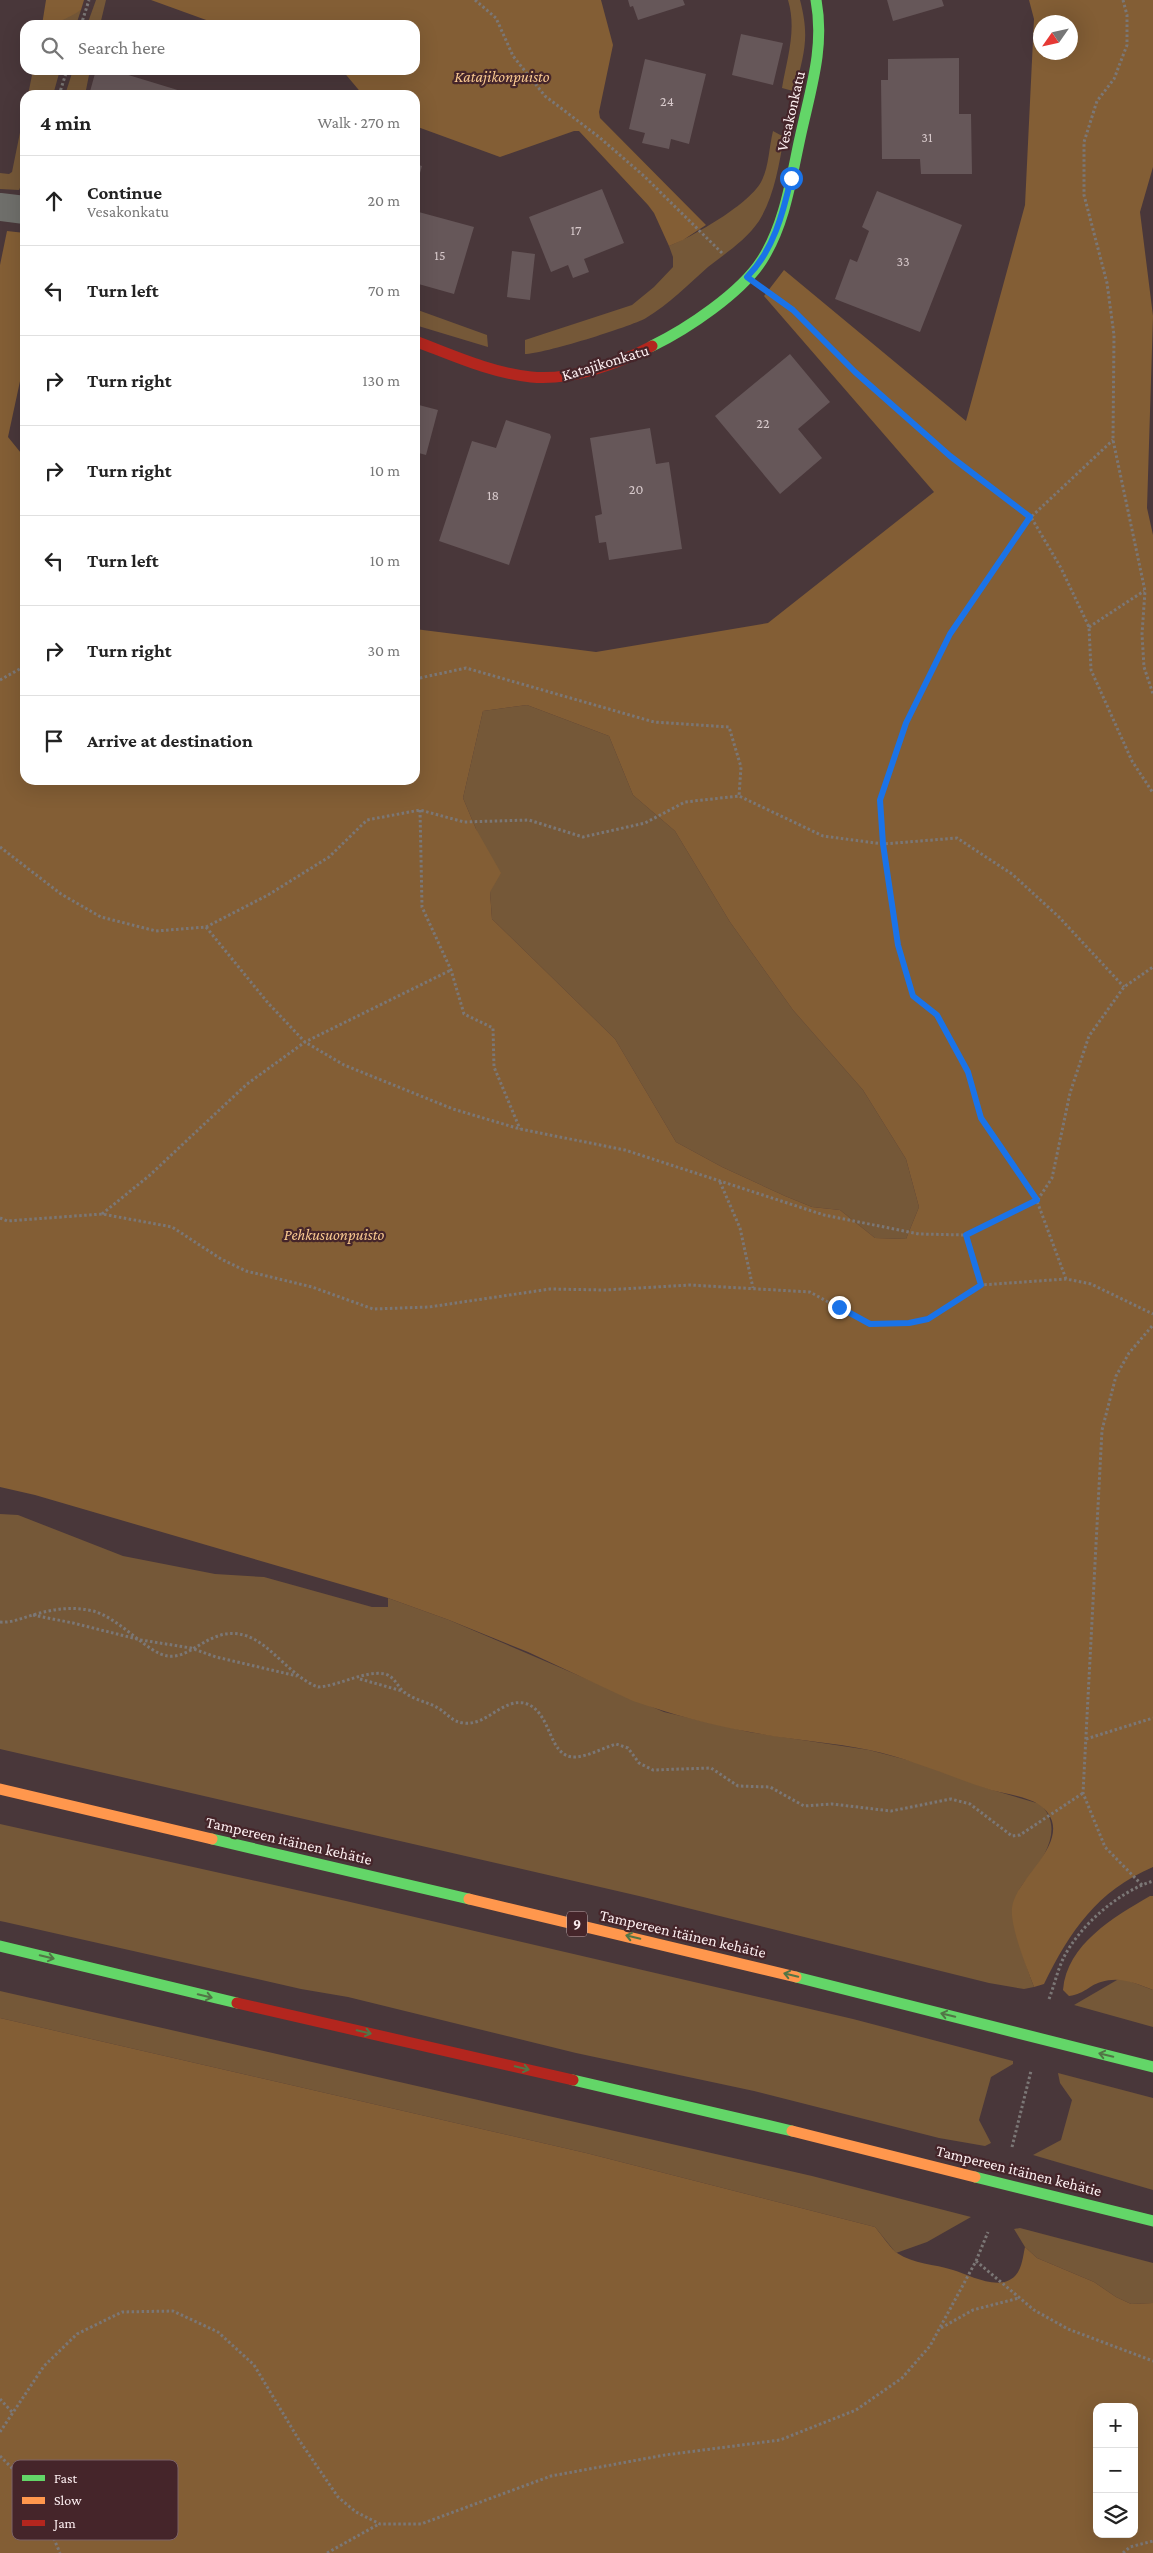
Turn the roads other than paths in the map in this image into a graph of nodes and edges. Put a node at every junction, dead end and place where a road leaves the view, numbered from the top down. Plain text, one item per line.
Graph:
1 (816, 0) edge
2 (0, 207) edge
3 (20, 209) edge
4 (747, 277) joint
5 (420, 342) edge
6 (0, 1789) edge
7 (0, 1946) edge
8 (1153, 2067) edge
9 (1153, 2221) edge

1 - 4 main road, Vesakonkatu
2 - 3 street
4 - 5 main road, Katajikonkatu
8 -> 6 main road, Tampereen itäinen kehätie / 9
7 -> 9 main road, Tampereen itäinen kehätie

